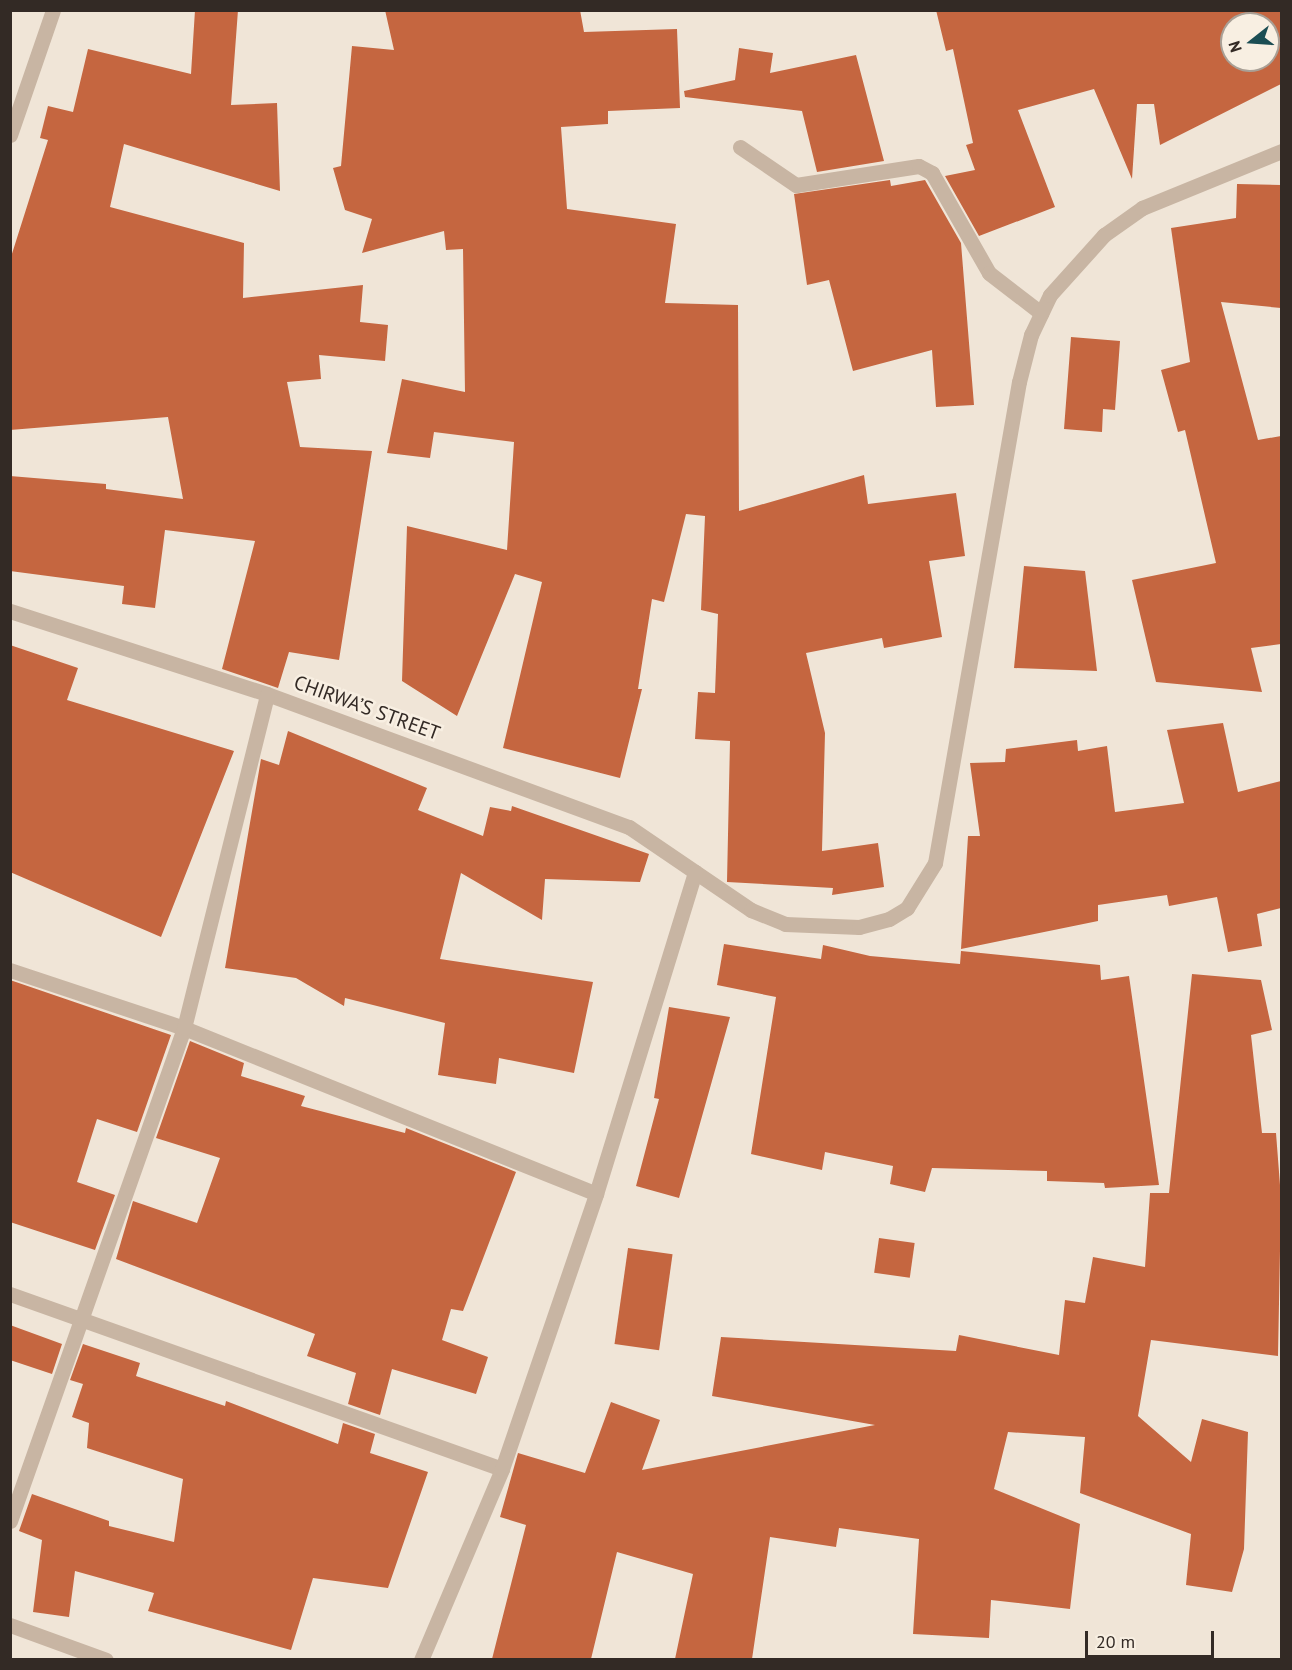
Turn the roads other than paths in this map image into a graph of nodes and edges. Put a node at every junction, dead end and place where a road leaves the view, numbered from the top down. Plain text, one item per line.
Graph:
1 (53, 10) edge
2 (10, 135) edge
3 (740, 147) dead end
4 (1281, 151) edge
5 (1041, 313) junction
6 (10, 611) edge
7 (267, 694) junction
8 (695, 872) junction
9 (10, 970) edge
10 (184, 1028) junction
11 (596, 1194) junction
12 (10, 1294) edge
13 (82, 1318) junction
14 (502, 1469) junction
15 (10, 1521) edge
16 (10, 1625) edge
17 (106, 1659) edge
18 (421, 1659) edge

1 - 2 street
3 - 5 street
4 - 5 street, CHIRWA’S STREET
5 - 8 street, CHIRWA’S STREET
6 - 7 street, CHIRWA’S STREET
7 - 8 street, CHIRWA’S STREET
7 - 10 street
8 - 11 street
9 - 10 street
10 - 11 street
10 - 13 street
11 - 14 street
12 - 13 street
13 - 14 street
13 - 15 street
14 - 18 street
16 - 17 street

